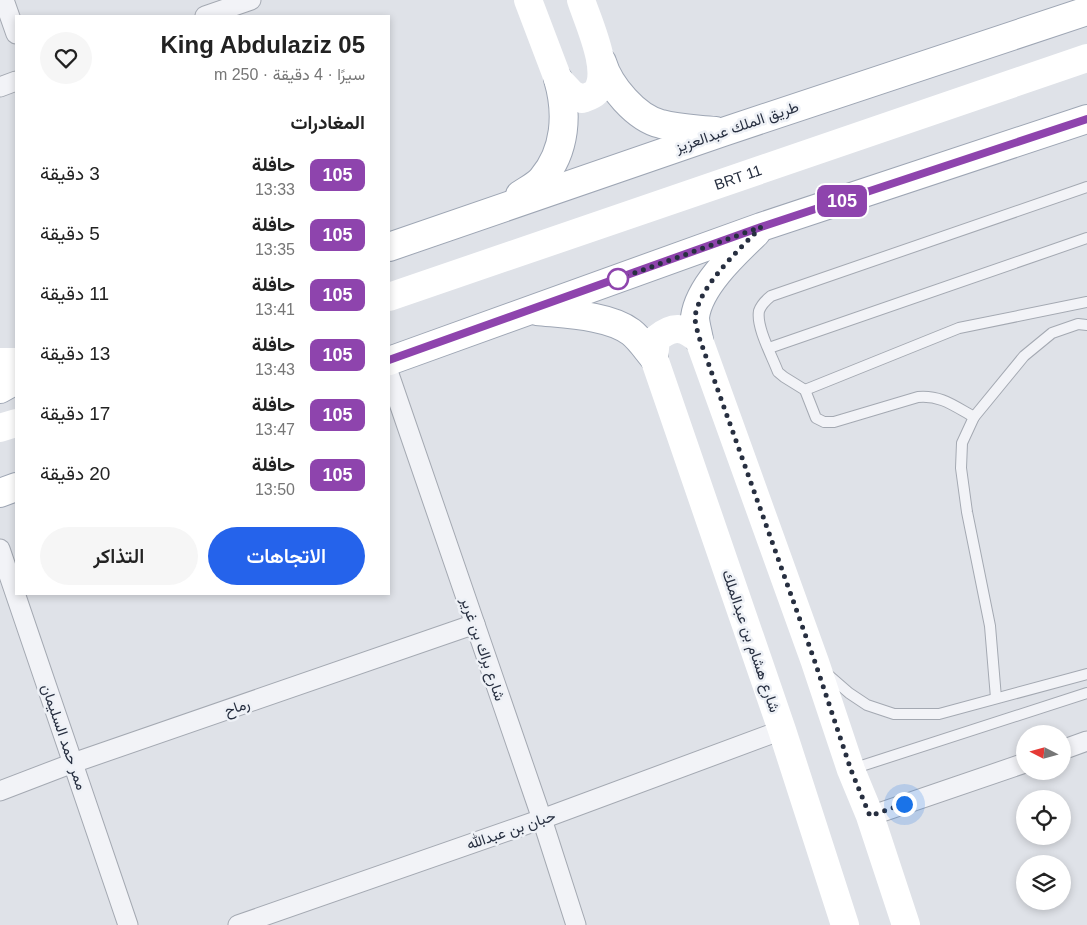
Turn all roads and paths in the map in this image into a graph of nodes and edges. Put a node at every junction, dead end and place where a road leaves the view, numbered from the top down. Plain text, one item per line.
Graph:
1 (4, 0) edge
2 (250, 0) edge
3 (528, 0) edge
4 (581, 0) edge
5 (1087, 10) edge
6 (208, 15) edge
7 (15, 31) edge
8 (1087, 58) edge
9 (602, 62) junction
10 (558, 79) junction
11 (15, 81) edge
12 (0, 87) edge
13 (1077, 126) edge
14 (724, 132) junction
15 (1087, 186) edge
16 (502, 209) junction
17 (761, 227) junction
18 (1087, 238) edge
19 (390, 247) edge
20 (390, 297) edge
21 (1087, 302) edge
22 (530, 310) junction
23 (1087, 325) edge
24 (700, 340) junction
25 (769, 348) junction
26 (654, 358) junction
27 (390, 360) edge
28 (0, 362) edge
29 (15, 362) edge
30 (390, 377) edge
31 (15, 380) edge
32 (0, 388) edge
33 (805, 390) junction
34 (974, 417) junction
35 (15, 423) edge
36 (0, 428) edge
37 (15, 487) edge
38 (0, 493) edge
39 (0, 548) edge
40 (15, 592) edge
41 (16, 595) edge
42 (475, 624) junction
43 (815, 662) junction
44 (1087, 674) edge
45 (1087, 692) edge
46 (996, 698) junction
47 (782, 730) junction
48 (1087, 741) edge
49 (1071, 747) edge
50 (73, 763) junction
51 (1016, 766) edge
52 (851, 770) junction
53 (0, 791) edge
54 (870, 816) junction
55 (542, 819) junction
56 (249, 923) edge
57 (128, 925) edge
58 (576, 925) edge
59 (845, 925) edge
60 (906, 925) edge

1 - 7 street
2 - 6 street
3 - 10 main road
4 - 9 main road
5 - 14 main road, طريق الملك عبدالعزيز
8 - 20 main road, BRT 11
9 - 10 main road
9 - 14 main road
10 - 16 main road
11 - 12 street
13 - 17 main road
14 - 16 main road, طريق الملك عبدالعزيز
15 - 25 lane
16 - 19 main road, طريق الملك عبدالعزيز
17 - 22 main road
17 - 24 main road
18 - 25 lane
21 - 33 lane
22 - 26 main road
22 - 27 main road
23 - 34 lane
24 - 26 main road
24 - 43 main road
25 - 33 lane
26 - 47 main road, شارع هشام بن عبدالملك
28 - 29 main road
30 - 42 street, شارع براك بن غرير
31 - 32 main road
33 - 34 lane
34 - 46 lane
35 - 36 main road
37 - 38 main road
39 - 40 street, ممر حمد السليمان
41 - 50 street, ممر حمد السليمان
42 - 50 street, رماح
42 - 55 street, شارع براك بن غرير
43 - 46 lane
43 - 52 main road
44 - 46 lane
45 - 52 lane
47 - 55 street, حبان بن عبدالله
47 - 59 main road, شارع هشام بن عبدالملك
48 - 49 street
50 - 53 street, رماح
50 - 57 street, ممر حمد السليمان
51 - 54 street
52 - 54 main road
54 - 60 main road
55 - 56 street, حبان بن عبدالله
55 - 58 street, شارع براك بن غرير

